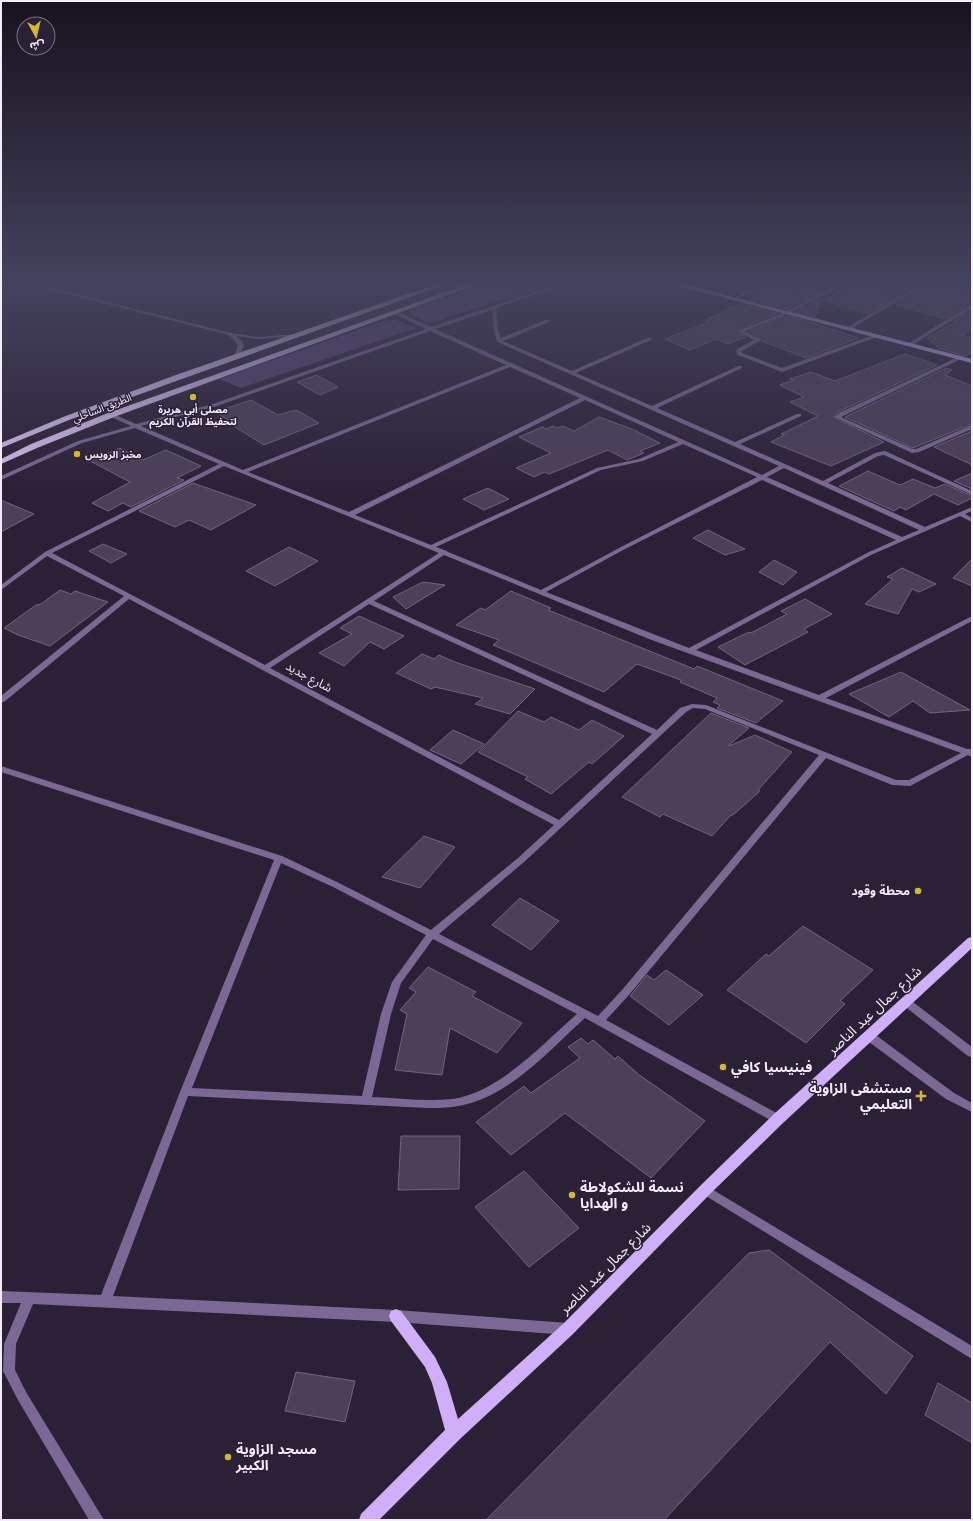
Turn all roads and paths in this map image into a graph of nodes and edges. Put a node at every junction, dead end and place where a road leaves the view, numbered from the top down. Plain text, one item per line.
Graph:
1 (238, 352) edge
2 (248, 352) edge
3 (287, 352) edge
4 (365, 352) edge
5 (481, 352) edge
6 (524, 352) edge
7 (620, 352) edge
8 (739, 352) edge
9 (832, 352) edge
10 (936, 352) edge
11 (237, 356) junction
12 (960, 358) junction
13 (972, 361) edge
14 (510, 365) junction
15 (740, 368) dead end
16 (571, 373) junction
17 (586, 398) junction
18 (652, 408) junction
19 (111, 415) junction
20 (799, 415) dead end
21 (135, 426) junction
22 (972, 427) edge
23 (683, 442) junction
24 (734, 445) junction
25 (1, 446) edge
26 (1, 462) edge
27 (224, 464) junction
28 (784, 466) junction
29 (245, 472) junction
30 (762, 477) junction
31 (1, 478) edge
32 (823, 483) junction
33 (972, 493) edge
34 (972, 509) edge
35 (351, 514) junction
36 (960, 514) junction
37 (972, 520) edge
38 (923, 529) junction
39 (900, 539) junction
40 (432, 547) junction
41 (445, 552) junction
42 (47, 553) junction
43 (1, 588) edge
44 (541, 592) junction
45 (128, 596) junction
46 (368, 601) junction
47 (972, 618) edge
48 (691, 650) junction
49 (265, 668) junction
50 (820, 698) junction
51 (1, 700) edge
52 (656, 733) junction
53 (970, 752) edge
54 (824, 755) junction
55 (1, 769) edge
56 (560, 824) junction
57 (279, 858) junction
58 (432, 934) junction
59 (972, 941) edge
60 (906, 1002) junction
61 (584, 1013) junction
62 (599, 1021) junction
63 (868, 1036) junction
64 (972, 1053) edge
65 (185, 1092) junction
66 (366, 1102) junction
67 (972, 1108) edge
68 (778, 1119) junction
69 (705, 1190) junction
70 (1, 1297) edge
71 (29, 1299) junction
72 (105, 1300) junction
73 (396, 1316) junction
74 (568, 1328) junction
75 (972, 1353) edge
76 (454, 1433) junction
77 (97, 1520) edge
78 (367, 1520) edge

1 - 11 street
2 - 11 highway, الطريق الساحلي
3 - 19 highway, الطريق الساحلي
4 - 21 street
5 - 14 street
6 - 16 street
7 - 16 street
8 - 9 street
10 - 12 main road
11 - 25 highway, الطريق الساحلي
12 - 13 main road
12 - 22 street
14 - 17 street
14 - 29 street
15 - 18 street
16 - 18 street
17 - 23 street
17 - 35 street
18 - 24 street
19 - 21 street
19 - 26 highway, الطريق الساحلي
20 - 24 street
21 - 27 street
21 - 31 street
23 - 30 street
23 - 40 street
24 - 28 street
27 - 29 street
27 - 42 street
28 - 30 street
28 - 32 street
29 - 35 street
30 - 39 street
30 - 44 street
32 - 33 street
32 - 38 street
34 - 36 street
35 - 40 street
36 - 37 street
36 - 38 street
38 - 39 street
39 - 48 street
40 - 41 street
41 - 44 street
41 - 46 street
42 - 43 street
42 - 45 street, شارع جديد
44 - 48 street
45 - 49 street, شارع جديد
45 - 51 street
46 - 49 street
46 - 52 street
47 - 50 street
48 - 50 street
49 - 56 street, شارع جديد
50 - 53 street
52 - 54 street
52 - 56 street
53 - 54 street
54 - 62 street
55 - 57 street
56 - 58 street
57 - 58 street
57 - 65 street
58 - 61 street
58 - 66 street
59 - 60 main road, شارع جمال عبد الناصر
60 - 63 main road, شارع جمال عبد الناصر
60 - 64 street
61 - 62 street
61 - 66 street
62 - 68 street
63 - 67 street
63 - 68 main road, شارع جمال عبد الناصر
65 - 66 street
65 - 72 street
68 - 69 main road, شارع جمال عبد الناصر
69 - 74 main road, شارع جمال عبد الناصر
69 - 75 street
70 - 71 street
71 - 72 street
71 - 77 street
72 - 73 street
73 - 74 street
73 - 76 main road
74 - 76 main road, شارع جمال عبد الناصر
76 - 78 main road, شارع جمال عبد الناصر

